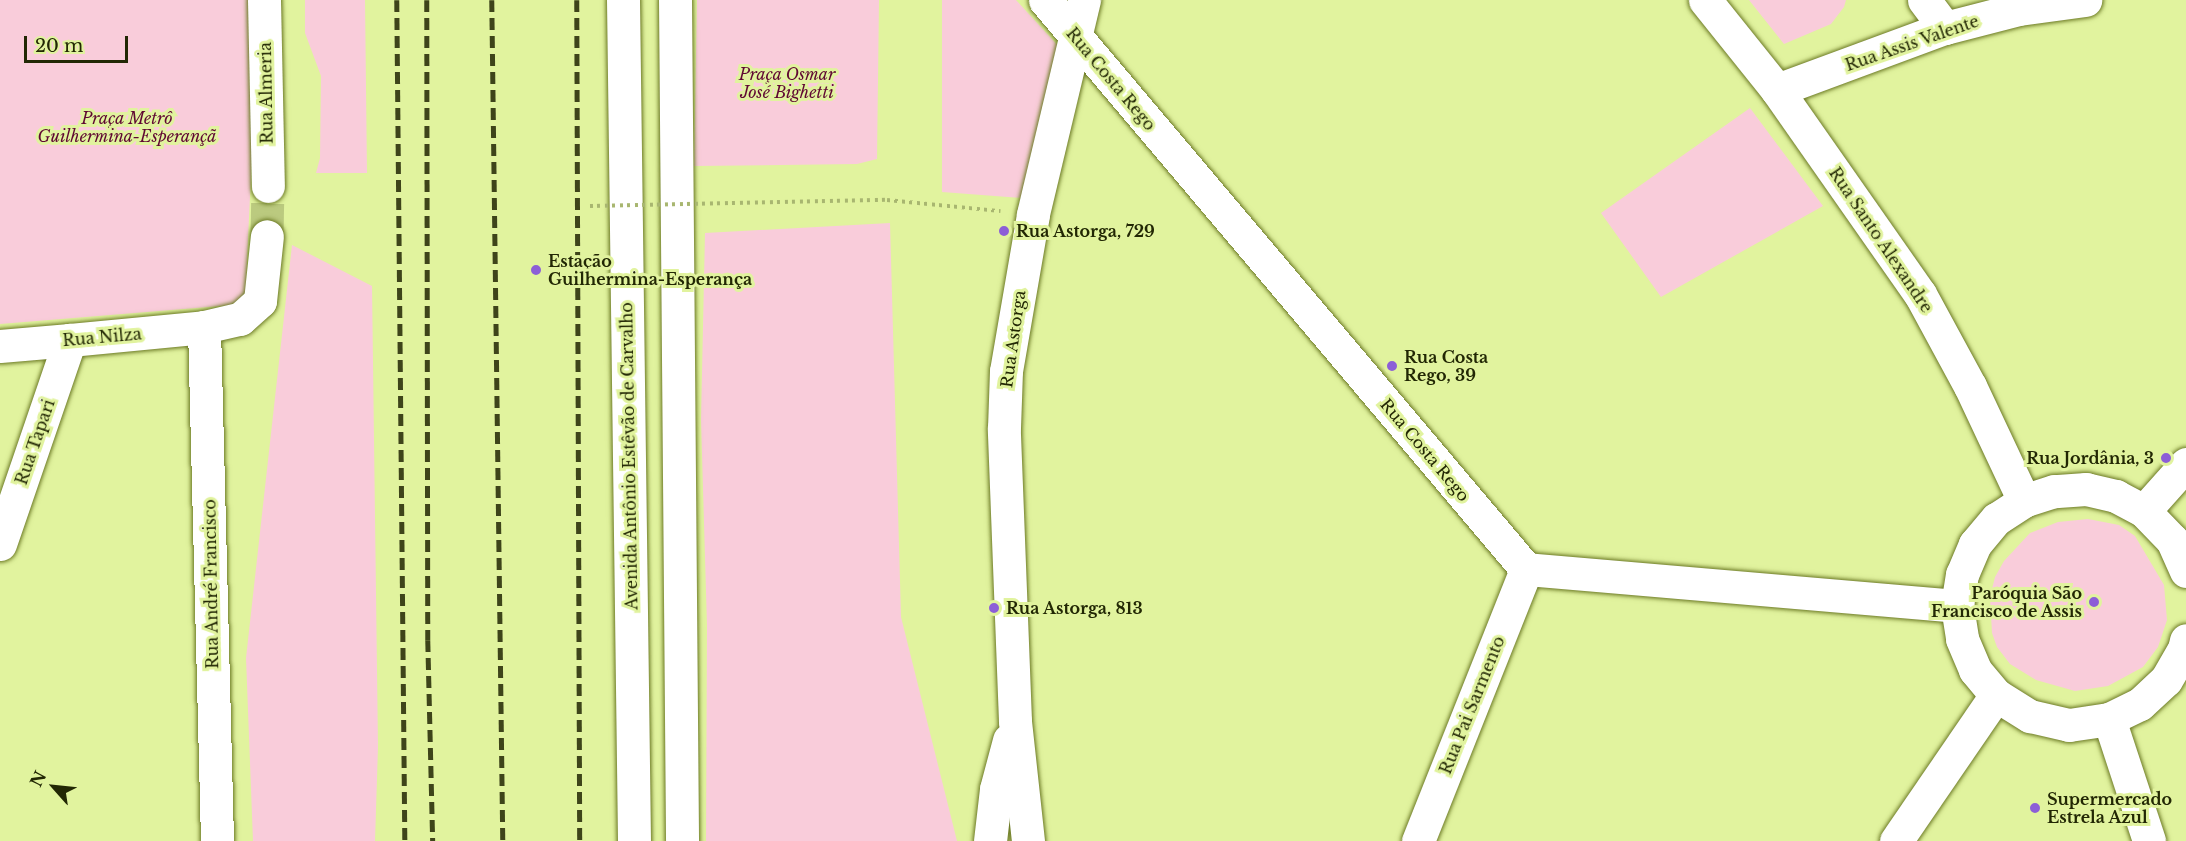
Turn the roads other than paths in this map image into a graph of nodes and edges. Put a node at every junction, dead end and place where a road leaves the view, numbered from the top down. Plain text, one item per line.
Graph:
1 (264, 0) edge
2 (623, 0) edge
3 (675, 0) edge
4 (1045, 0) edge
5 (1084, 0) edge
6 (1705, 0) edge
7 (1924, 0) edge
8 (2085, 0) edge
9 (1945, 28) junction
10 (1074, 35) junction
11 (1777, 90) junction
12 (268, 186) tunnel mouth
13 (267, 236) tunnel mouth
14 (204, 327) junction
15 (70, 340) junction
16 (0, 346) edge
17 (2186, 464) edge
18 (2024, 501) junction
19 (2144, 511) junction
20 (0, 544) edge
21 (1526, 569) junction
22 (2186, 571) edge
23 (1957, 606) junction
24 (2186, 640) edge
25 (1996, 695) junction
26 (2109, 719) junction
27 (1014, 721) junction
28 (217, 841) edge
29 (634, 841) edge
30 (682, 841) edge
31 (990, 841) edge
32 (1028, 841) edge
33 (1418, 841) edge
34 (1896, 841) edge
35 (2149, 841) edge

1 - 12 main road, Rua Almeria
2 - 29 main road, Avenida Antônio Estêvão de Carvalho
3 - 30 main road
4 - 10 main road, Rua Costa Rego
5 - 10 main road, Rua Astorga
6 - 11 main road, Rua Santo Alexandre
7 - 9 main road
8 - 9 main road, Rua Assis Valente
9 - 11 main road, Rua Assis Valente
10 - 21 main road, Rua Costa Rego
10 - 27 main road, Rua Astorga
11 - 18 main road, Rua Santo Alexandre
13 - 14 main road
14 - 15 main road, Rua Nilza
14 - 28 main road, Rua André Francisco
15 - 16 main road, Rua Nilza
15 - 20 main road, Rua Tapari
17 - 19 main road
18 - 19 main road
18 - 23 main road
19 - 22 main road
21 - 23 main road
21 - 33 main road, Rua Pai Sarmento
23 - 25 main road
24 - 26 main road
25 - 26 main road
25 - 34 main road
26 - 35 main road
27 - 31 main road, Rua Astorga
27 - 32 main road, Rua Astorga

